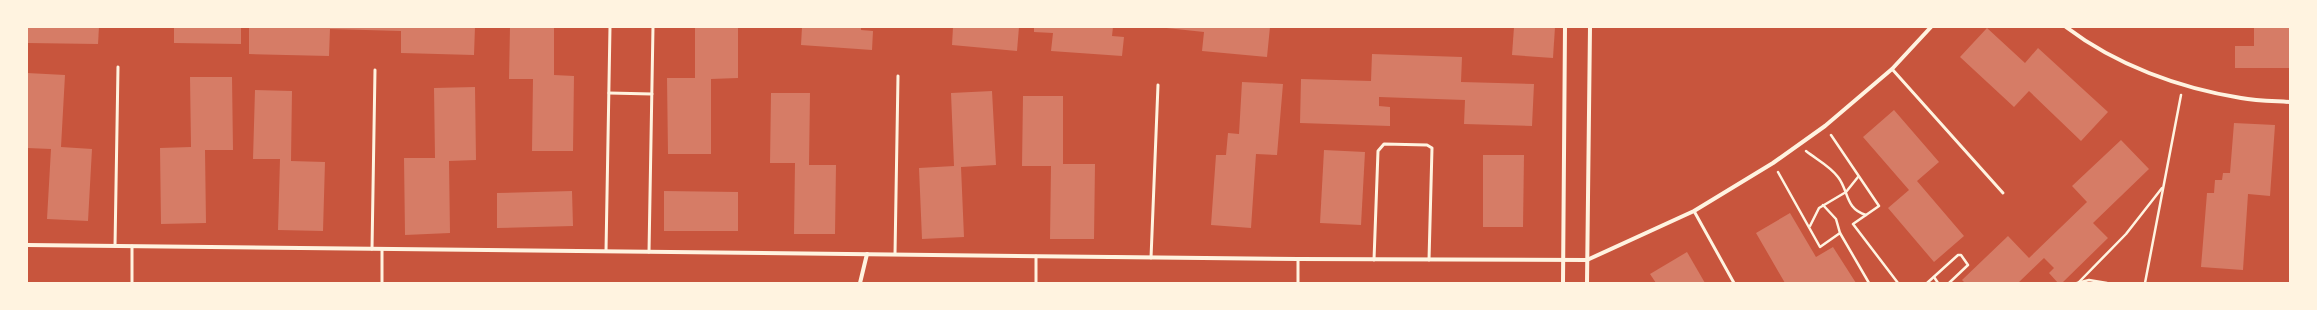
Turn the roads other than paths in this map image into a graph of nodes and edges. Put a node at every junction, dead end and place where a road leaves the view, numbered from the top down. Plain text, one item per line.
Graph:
1 (610, 27) edge
2 (653, 27) edge
3 (1565, 27) edge
4 (1590, 27) edge
5 (1931, 27) edge
6 (2066, 27) edge
7 (118, 67) dead end
8 (1892, 69) junction
9 (375, 70) dead end
10 (898, 76) dead end
11 (1158, 85) dead end
12 (609, 93) junction
13 (652, 94) junction
14 (2290, 102) edge
15 (2003, 193) dead end
16 (1694, 211) junction
17 (27, 245) edge
18 (115, 246) junction
19 (132, 246) junction
20 (372, 249) junction
21 (382, 249) junction
22 (606, 251) junction
23 (649, 252) junction
24 (868, 254) junction
25 (895, 254) junction
26 (1036, 256) junction
27 (1151, 258) junction
28 (1298, 259) junction
29 (1374, 260) junction
30 (1429, 260) junction
31 (1587, 260) junction
32 (1563, 261) junction
33 (132, 283) edge
34 (382, 283) edge
35 (860, 283) edge
36 (1036, 283) edge
37 (1298, 283) edge
38 (1563, 283) edge
39 (1587, 283) edge
40 (1734, 283) edge

1 - 12 lane
2 - 13 lane
3 - 32 street
4 - 31 street
5 - 8 street
6 - 14 street
7 - 18 lane
8 - 15 lane
8 - 16 street
9 - 20 lane
10 - 25 lane
11 - 27 lane
12 - 13 lane
12 - 22 lane
13 - 23 lane
16 - 31 street
16 - 40 lane
17 - 18 street
18 - 19 street
19 - 20 street
19 - 33 lane
20 - 21 street
21 - 22 street
21 - 34 lane
22 - 23 street
23 - 24 street
24 - 25 street
24 - 35 street
25 - 26 street
26 - 27 street
26 - 36 lane
27 - 28 street
28 - 29 street
28 - 37 lane
29 - 30 street
29 - 30 lane
30 - 32 street
31 - 32 street
31 - 39 street
32 - 38 street

